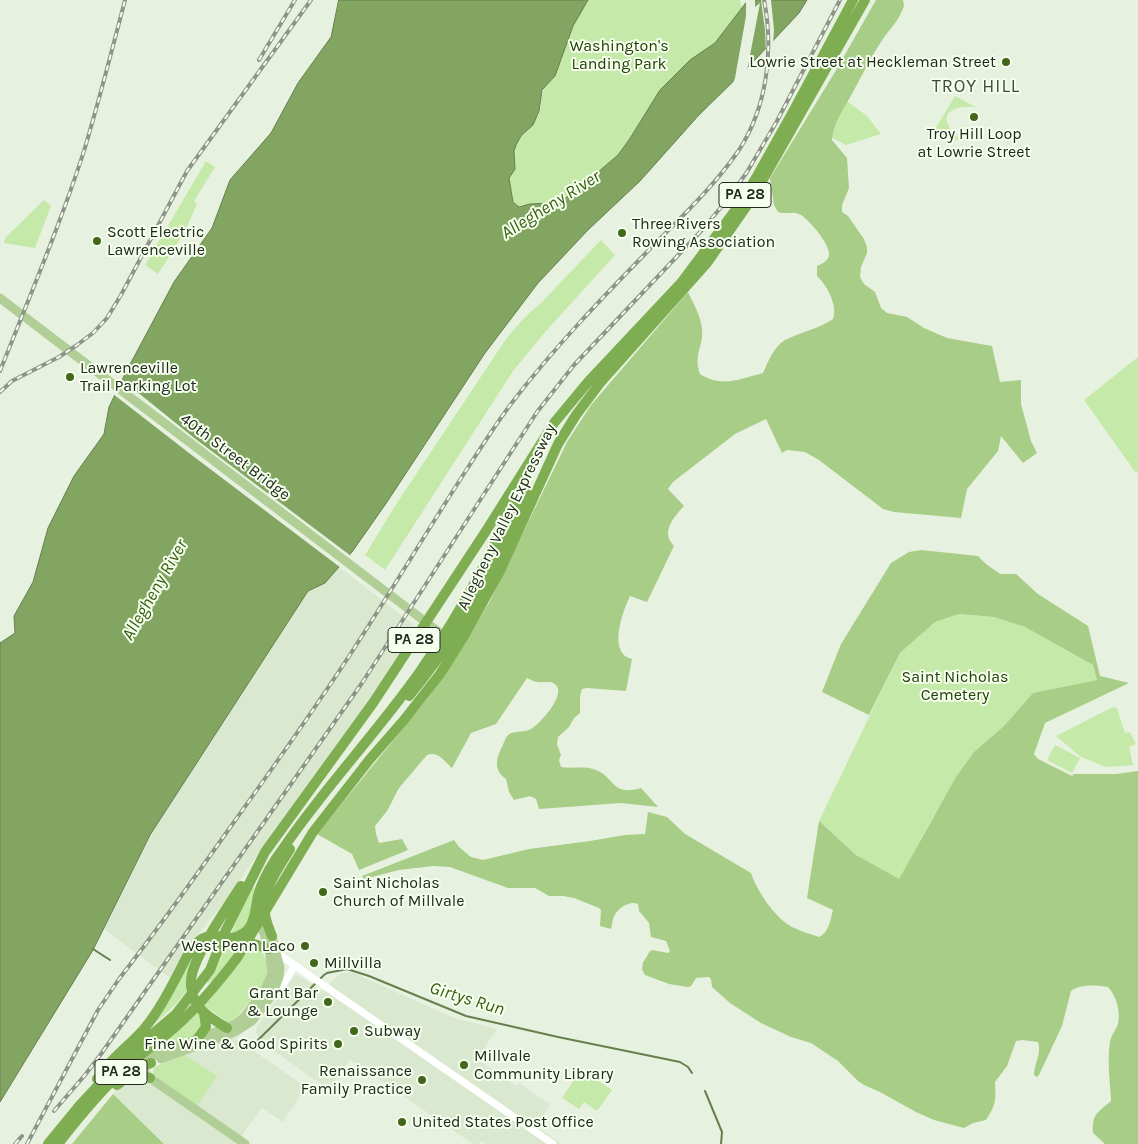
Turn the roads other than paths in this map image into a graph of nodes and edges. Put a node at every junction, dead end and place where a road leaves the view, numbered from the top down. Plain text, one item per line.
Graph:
1 (852, 0) edge
2 (865, 0) edge
3 (0, 298) edge
4 (554, 423) junction
5 (558, 444) junction
6 (443, 636) junction
7 (427, 674) junction
8 (370, 759) junction
9 (257, 906) junction
10 (224, 933) junction
11 (272, 936) joint
12 (273, 951) junction
13 (296, 965) junction
14 (272, 995) junction
15 (204, 1013) junction
16 (227, 1028) junction
17 (198, 1038) junction
18 (148, 1064) junction
19 (150, 1078) junction
20 (123, 1079) junction
21 (80, 1105) junction
22 (48, 1144) edge
23 (58, 1144) edge
24 (66, 1144) edge
25 (245, 1144) edge
26 (553, 1144) edge

1 - 4 highway, Allegheny Valley Expressway / PA 28
2 - 5 highway, Allegheny Valley Expressway / PA 28
3 - 6 main road, 40th Street Bridge
4 - 6 highway
4 - 10 highway, Allegheny Valley Expressway / PA 28
5 - 6 highway
5 - 8 highway, Allegheny Valley Expressway / PA 28
6 - 7 highway
6 - 9 highway
7 - 8 highway
7 - 11 highway
8 - 23 highway, Allegheny Valley Expressway / PA 28
9 - 10 highway
9 - 12 main road
10 - 12 highway
10 - 15 highway
10 - 21 highway, Allegheny Valley Expressway / PA 28
10 - 21 highway
11 - 12 main road
12 - 13 street
12 - 14 main road
12 - 16 main road
13 - 14 street
13 - 26 street
14 - 18 main road
15 - 16 highway
15 - 17 highway
16 - 17 main road
17 - 18 main road
18 - 19 main road
18 - 20 highway
19 - 20 highway
19 - 25 main road
20 - 24 highway
21 - 22 highway, Allegheny Valley Expressway / PA 28

